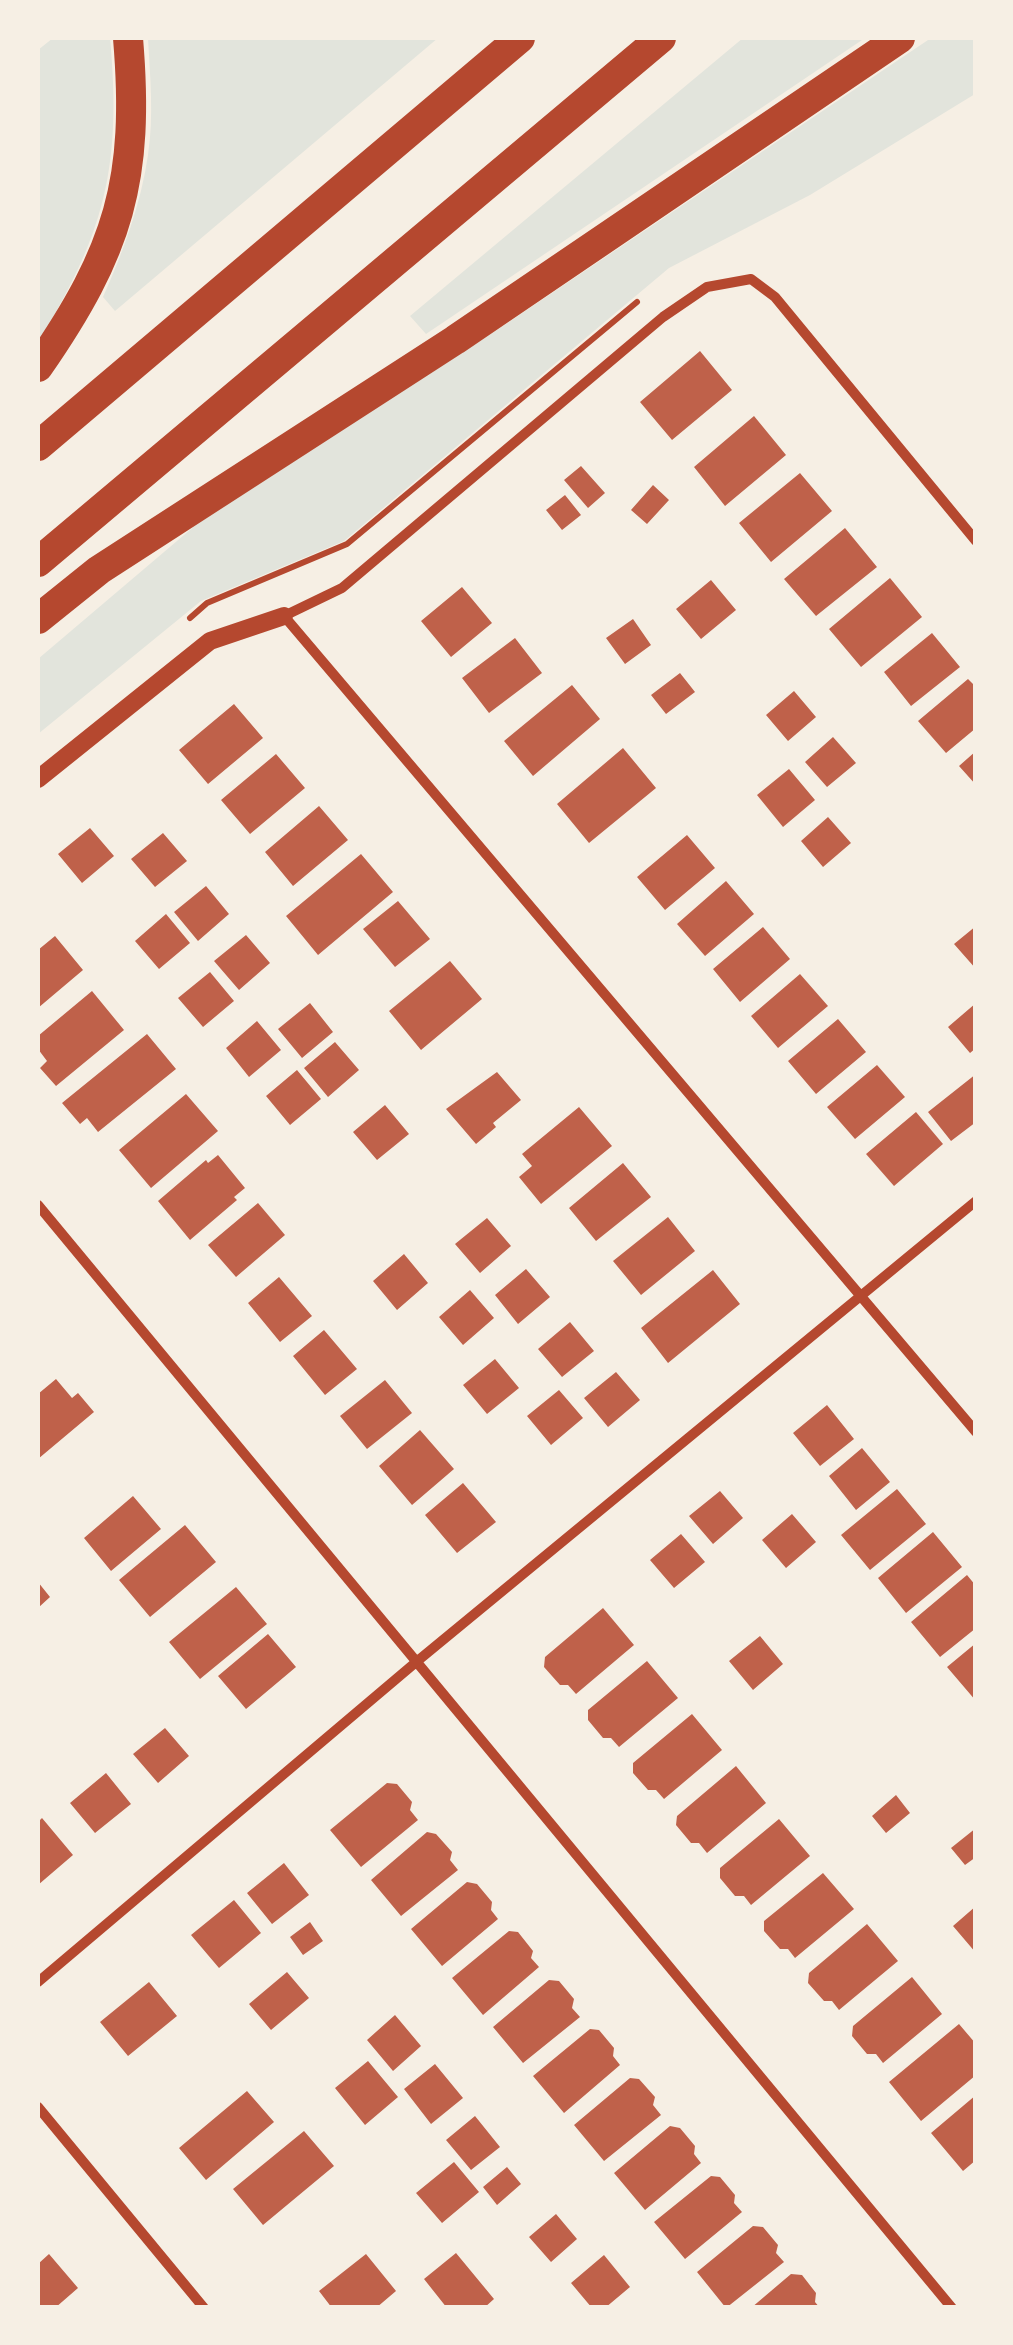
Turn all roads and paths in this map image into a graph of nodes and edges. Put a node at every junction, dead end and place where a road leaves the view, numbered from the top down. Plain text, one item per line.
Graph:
1 (128, 38) edge
2 (520, 38) edge
3 (662, 38) edge
4 (900, 38) edge
5 (638, 302) dead end
6 (38, 366) edge
7 (38, 446) edge
8 (976, 542) edge
9 (38, 562) edge
10 (284, 616) junction
11 (38, 619) edge
12 (176, 628) dead end
13 (38, 779) edge
14 (976, 1201) edge
15 (38, 1205) edge
16 (862, 1295) junction
17 (976, 1432) edge
18 (415, 1663) junction
19 (38, 1982) edge
20 (38, 2107) edge
21 (204, 2308) edge
22 (952, 2308) edge

1 - 6 highway
2 - 7 highway
3 - 9 highway
4 - 11 highway
5 - 12 path
8 - 10 street
10 - 13 street
10 - 16 street
14 - 16 street
15 - 18 street
16 - 17 street
16 - 18 street
18 - 19 street
18 - 22 street
20 - 21 street

